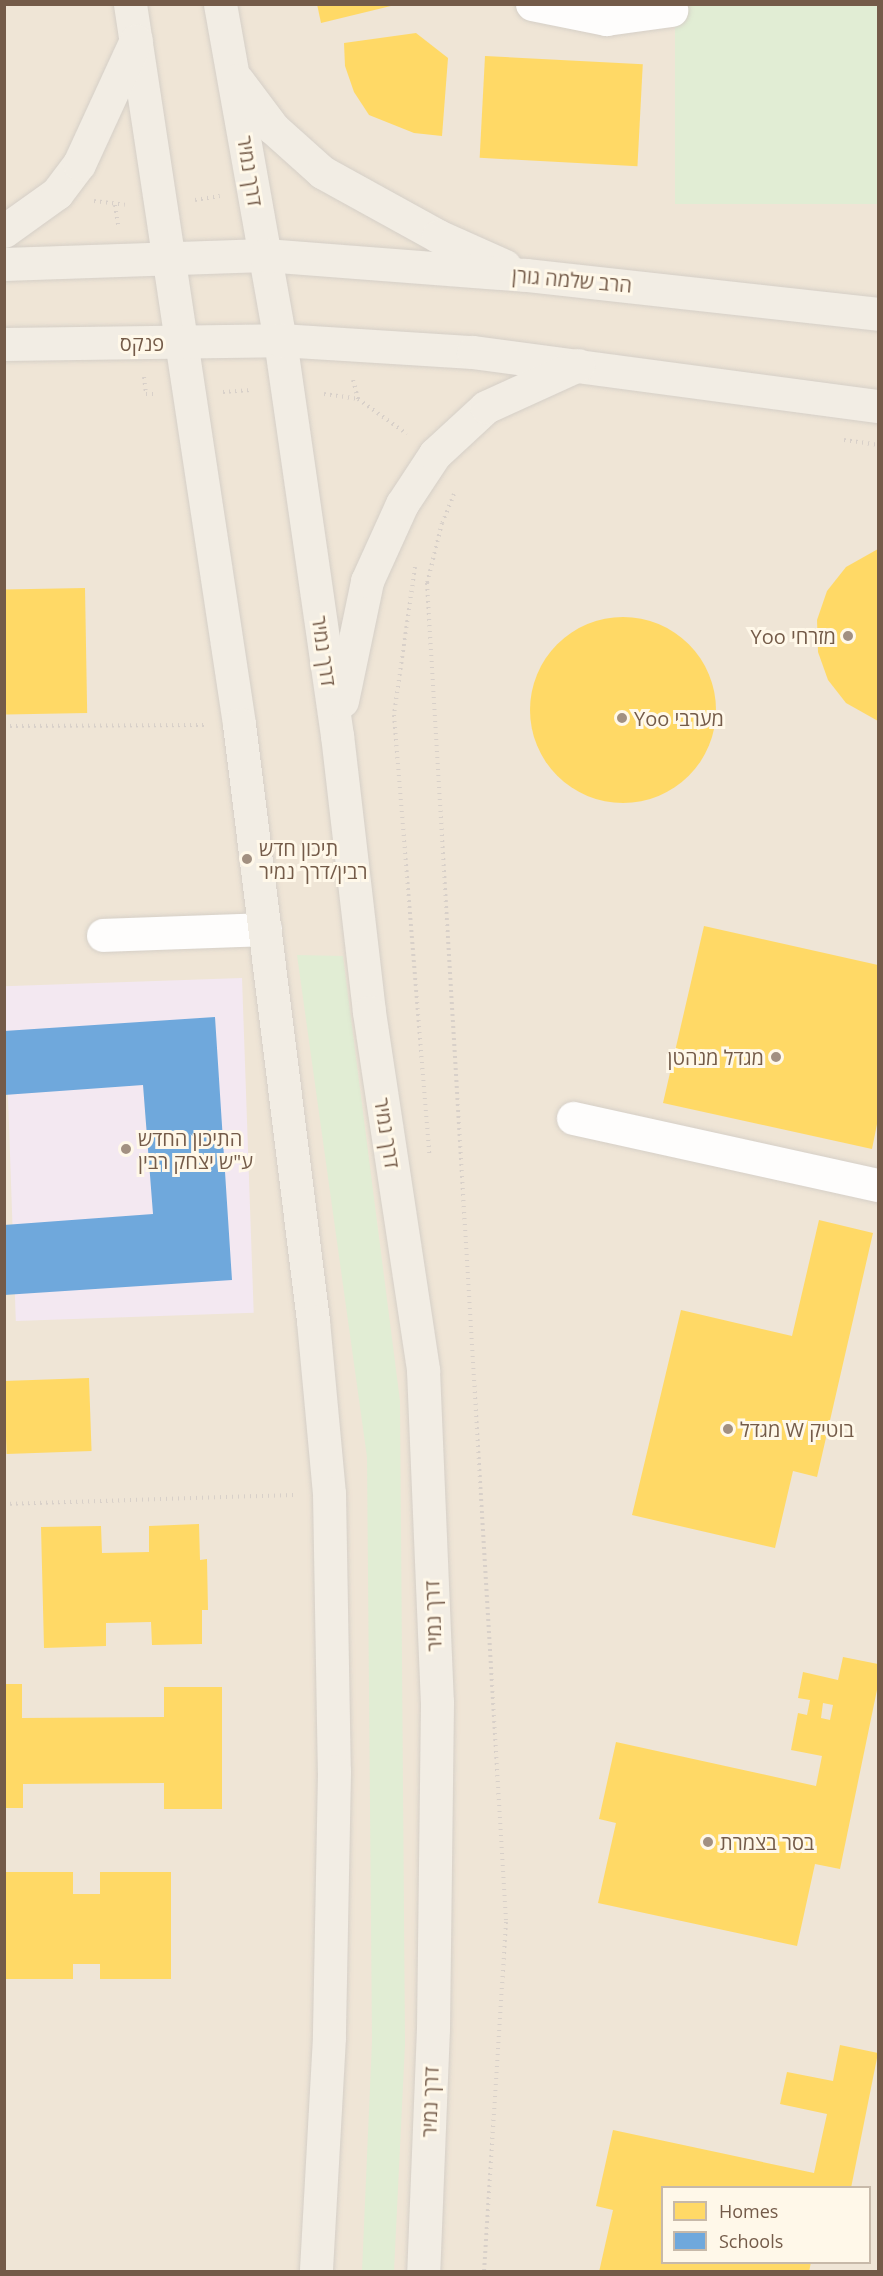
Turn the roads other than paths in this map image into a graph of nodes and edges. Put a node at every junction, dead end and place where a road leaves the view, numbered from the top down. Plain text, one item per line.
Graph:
1 (130, 4) edge
2 (220, 4) edge
3 (531, 4) edge
4 (671, 10) dead end
5 (136, 40) junction
6 (235, 77) junction
7 (4, 231) edge
8 (265, 255) junction
9 (167, 258) junction
10 (4, 264) edge
11 (526, 275) junction
12 (879, 314) edge
13 (280, 340) junction
14 (180, 342) junction
15 (4, 344) edge
16 (578, 365) junction
17 (879, 406) edge
18 (337, 735) junction
19 (265, 928) junction
20 (103, 935) dead end
21 (573, 1118) dead end
22 (879, 1185) edge
23 (316, 2271) edge
24 (423, 2271) edge

1 - 5 main road
2 - 6 main road, דרך נמיר
3 - 4 street
5 - 7 main road
5 - 9 main road
6 - 8 main road, דרך נמיר
6 - 11 main road
8 - 9 main road
8 - 11 main road, הרב שלמה גורן
8 - 13 main road, דרך נמיר
9 - 10 main road
9 - 14 main road
11 - 12 main road, הרב שלמה גורן
13 - 14 main road, פנקס
13 - 16 main road
13 - 18 main road, דרך נמיר
14 - 15 main road, פנקס
14 - 19 main road
16 - 17 main road
16 - 18 main road
18 - 24 main road, דרך נמיר
19 - 20 street
19 - 23 main road
21 - 22 street

